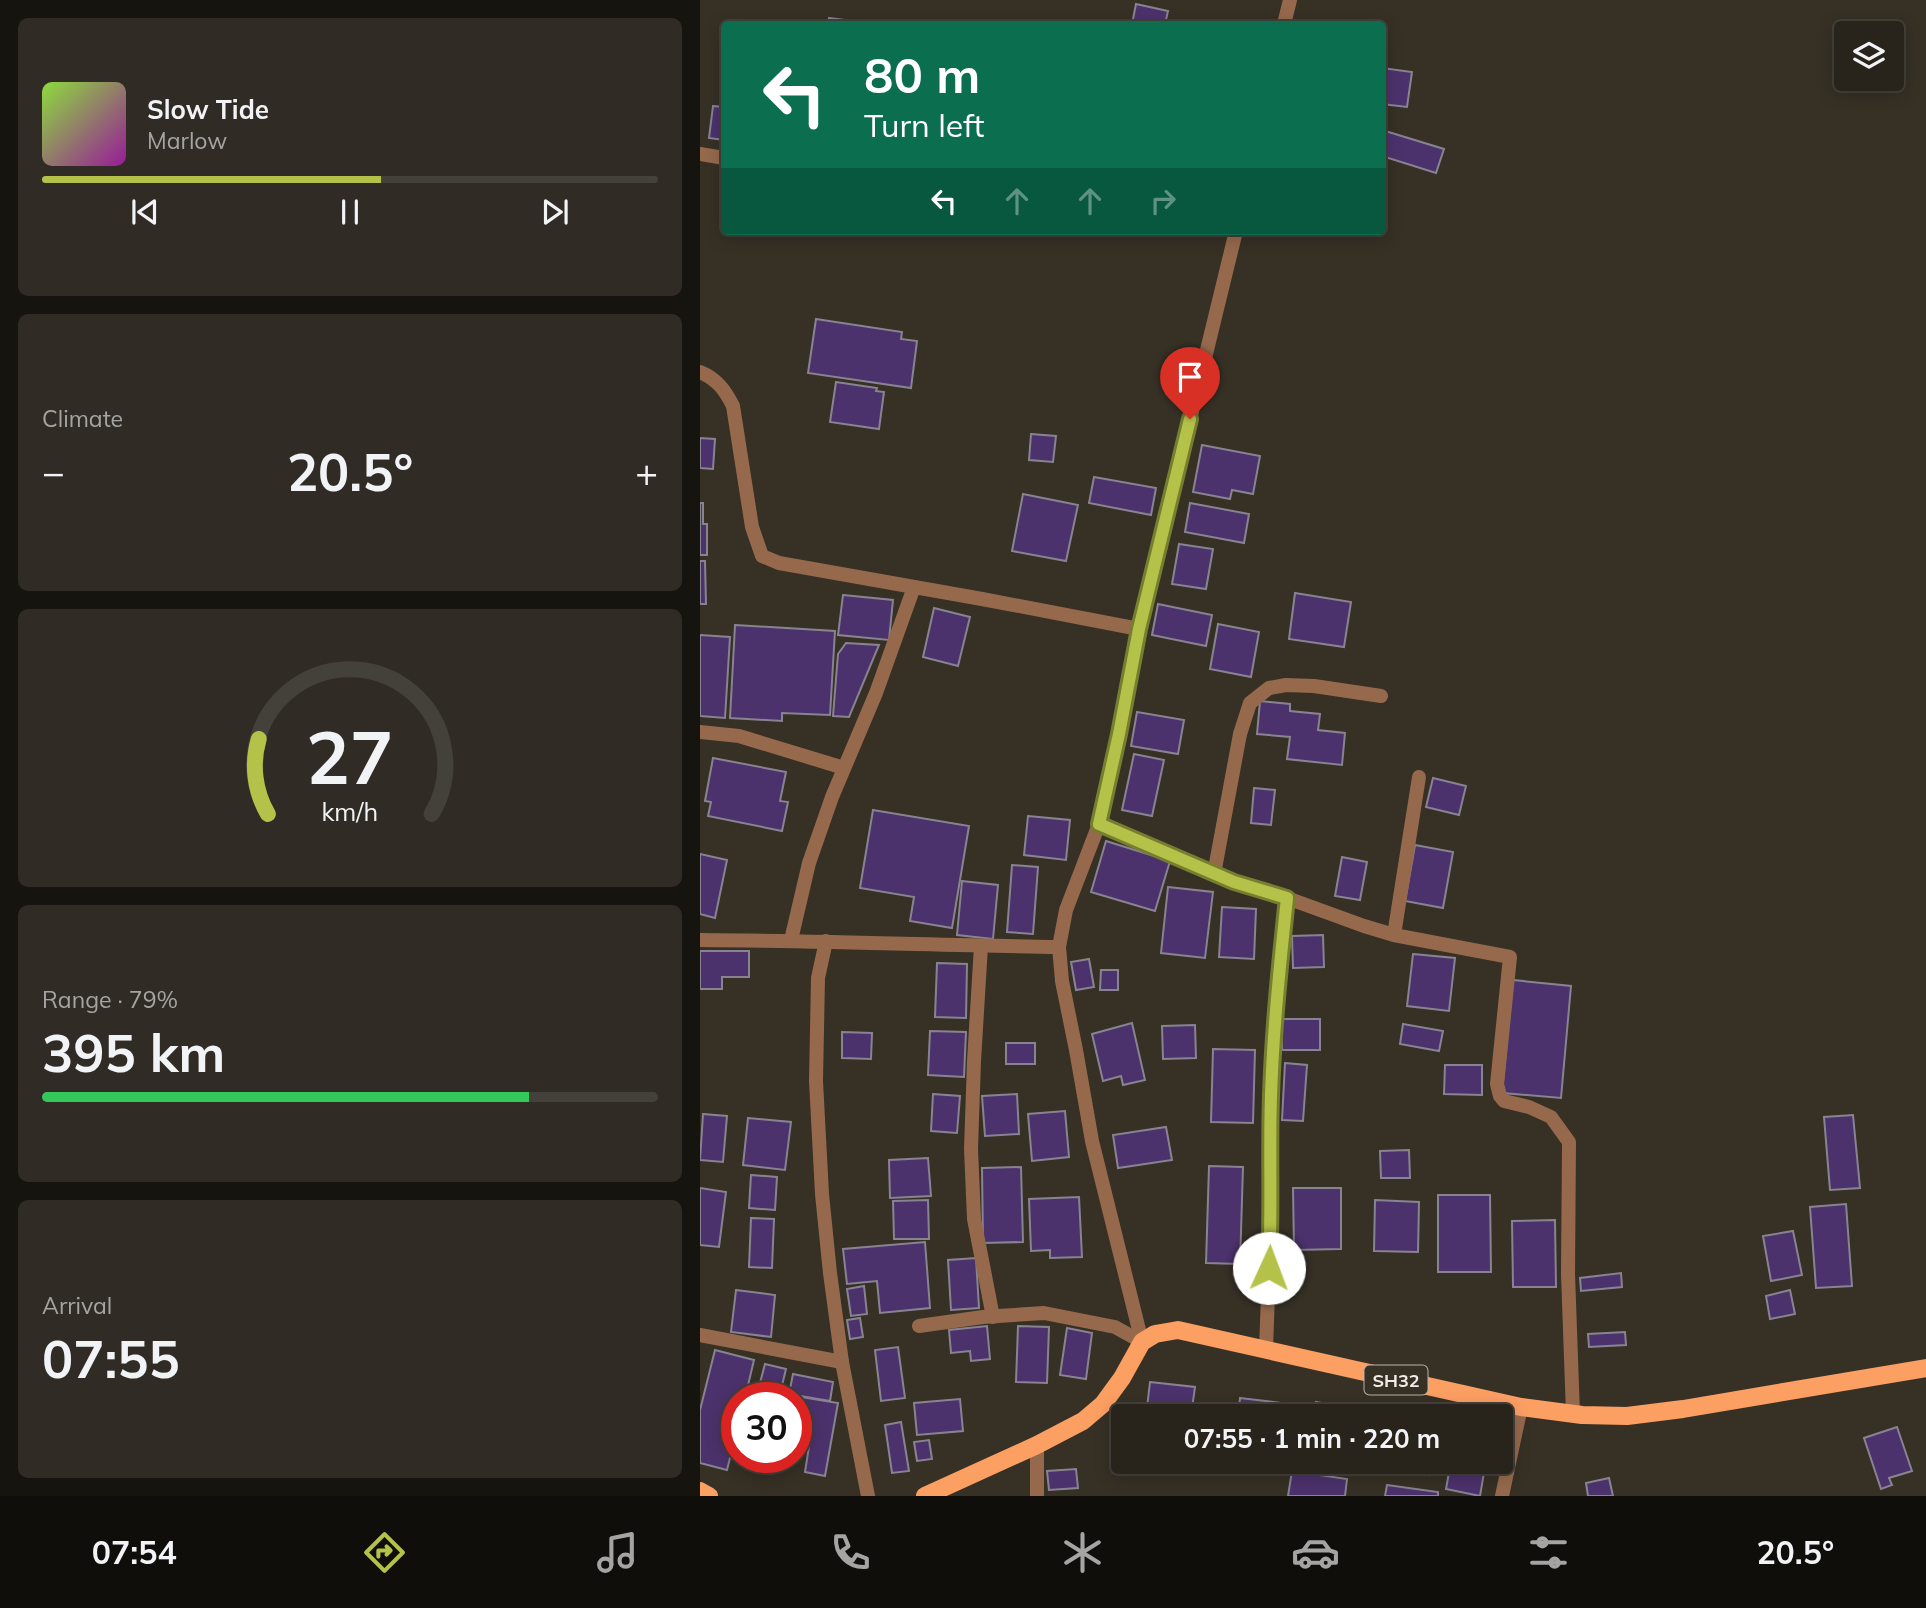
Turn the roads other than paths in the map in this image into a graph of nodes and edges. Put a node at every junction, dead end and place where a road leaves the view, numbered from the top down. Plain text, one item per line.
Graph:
1 (1290, 0) edge
2 (1285, 21) edge
3 (700, 153) edge
4 (721, 157) edge
5 (1235, 235) edge
6 (700, 372) edge
7 (914, 587) junction
8 (1139, 629) junction
9 (1381, 696) dead end
10 (700, 732) edge
11 (844, 768) junction
12 (1419, 777) dead end
13 (1099, 824) junction
14 (1214, 874) junction
15 (1287, 898) junction
16 (1394, 936) junction
17 (700, 940) edge
18 (791, 940) junction
19 (826, 941) junction
20 (981, 946) junction
21 (1059, 947) junction
22 (993, 1317) junction
23 (919, 1325) dead end
24 (700, 1335) edge
25 (1142, 1342) junction
26 (1266, 1349) junction
27 (842, 1362) junction
28 (1926, 1368) edge
29 (1521, 1407) junction
30 (1573, 1414) junction
31 (1037, 1445) junction
32 (700, 1491) edge
33 (709, 1496) edge
34 (868, 1496) edge
35 (925, 1496) edge
36 (1037, 1496) edge
37 (1502, 1496) edge

1 - 2 street
3 - 4 street
5 - 8 street
6 - 7 street
7 - 8 street
7 - 11 street
8 - 13 street
9 - 14 street
10 - 11 street
11 - 18 street
12 - 16 street
13 - 14 street
13 - 21 street
14 - 15 street
15 - 16 street
15 - 26 street
16 - 30 street
17 - 18 street
18 - 19 street
19 - 20 street
19 - 27 street
20 - 21 street
20 - 22 street
21 - 25 street
22 - 23 street
22 - 25 street
24 - 27 street
25 - 26 main road, SH32
25 - 31 main road
26 - 29 main road, SH32
27 - 34 street
28 - 30 main road, SH32
29 - 30 main road, SH32
29 - 37 street
31 - 35 main road
31 - 36 street
32 - 33 main road

